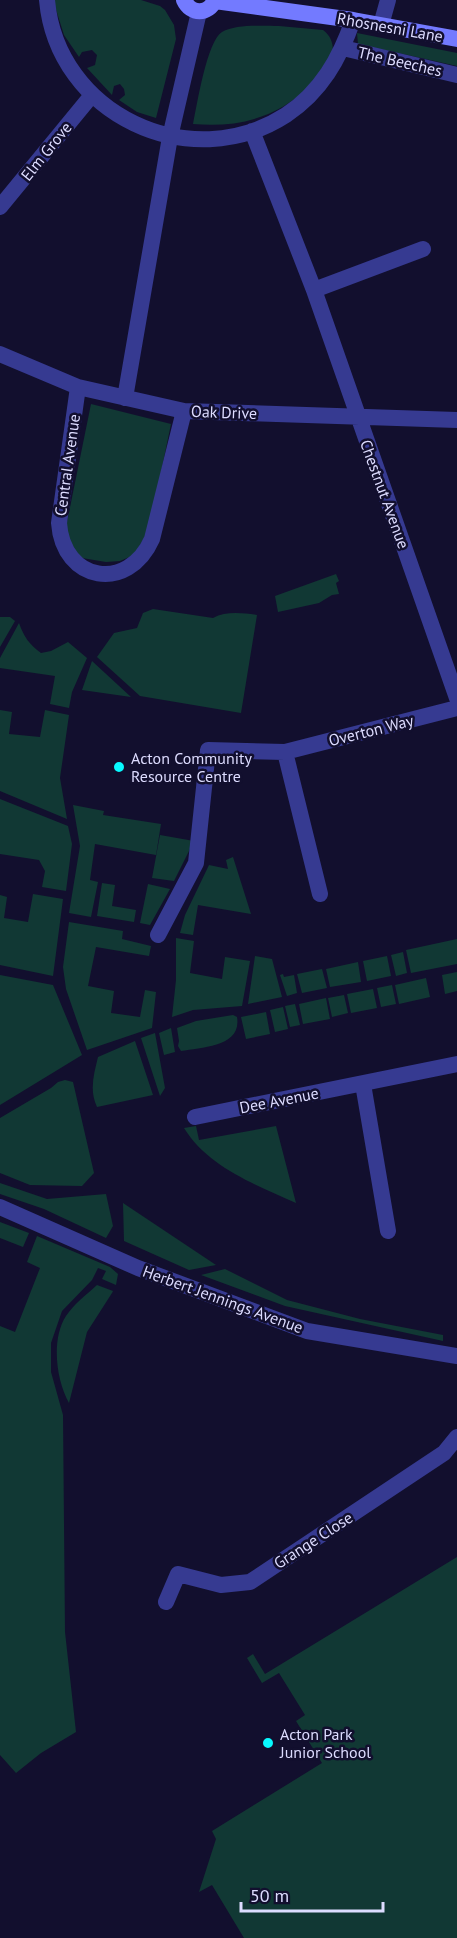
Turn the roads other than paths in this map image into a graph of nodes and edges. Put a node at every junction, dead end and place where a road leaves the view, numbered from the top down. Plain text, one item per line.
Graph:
1 (47, 0) edge
2 (184, 0) edge
3 (215, 0) edge
4 (388, 0) edge
5 (199, 12) junction
6 (353, 20) junction
7 (381, 26) junction
8 (457, 39) edge
9 (343, 48) junction
10 (457, 75) edge
11 (92, 95) junction
12 (252, 131) junction
13 (170, 137) junction
14 (0, 207) edge
15 (423, 249) dead end
16 (314, 290) junction
17 (0, 354) edge
18 (78, 387) junction
19 (125, 398) junction
20 (184, 411) junction
21 (357, 416) junction
22 (457, 420) edge
23 (457, 698) edge
24 (457, 708) edge
25 (285, 752) junction
26 (320, 894) dead end
27 (158, 935) dead end
28 (457, 1064) edge
29 (363, 1084) junction
30 (195, 1117) dead end
31 (0, 1207) edge
32 (388, 1231) dead end
33 (457, 1356) edge
34 (457, 1437) edge
35 (166, 1602) dead end

1 - 11 street
2 - 5 main road
3 - 5 main road
3 - 6 main road, Rhosnesni Lane
4 - 7 street
5 - 13 street
6 - 7 main road, Rhosnesni Lane
6 - 9 street
7 - 8 main road, Rhosnesni Lane
9 - 10 street, The Beeches
9 - 12 street
11 - 13 street
11 - 14 street, Elm Grove
12 - 13 street
12 - 16 street, Chestnut Avenue
13 - 19 street
15 - 16 street
16 - 21 street, Chestnut Avenue
17 - 18 street, Oak Drive
18 - 19 street, Oak Drive
18 - 20 street, Central Avenue
19 - 20 street, Oak Drive
20 - 21 street, Oak Drive
21 - 22 street, Oak Drive
21 - 23 street, Chestnut Avenue
24 - 25 street, Overton Way
25 - 26 street
25 - 27 street, Overton Way
28 - 29 street, Dee Avenue
29 - 30 street, Dee Avenue
29 - 32 street
31 - 33 street, Herbert Jennings Avenue
34 - 35 street, Grange Close

